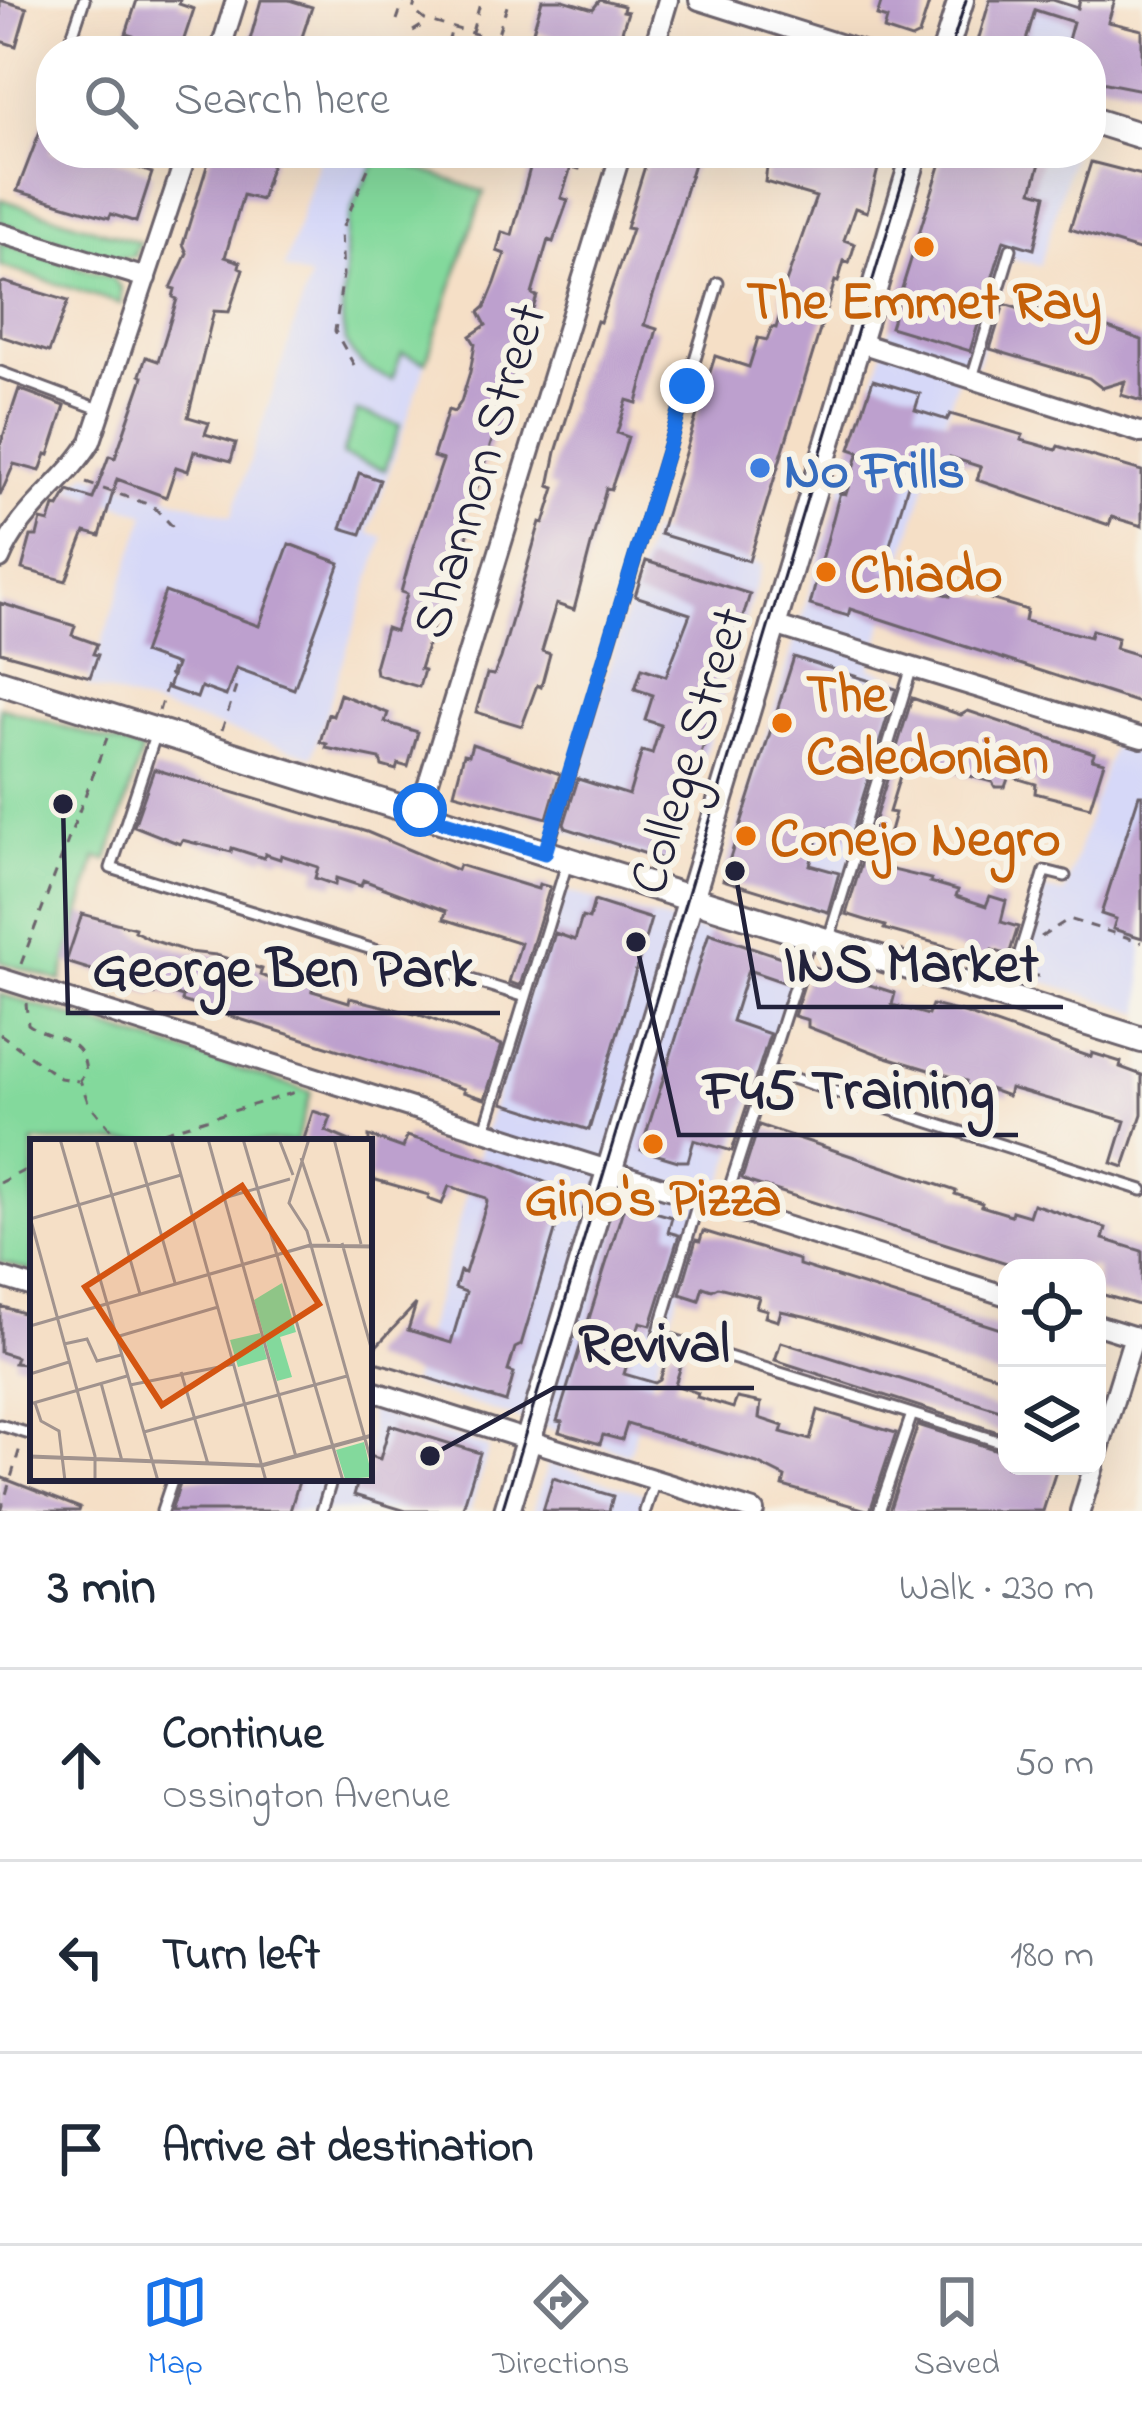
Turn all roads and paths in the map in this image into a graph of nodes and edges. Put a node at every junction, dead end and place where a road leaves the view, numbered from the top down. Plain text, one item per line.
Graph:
1 (84, 0) edge
2 (236, 0) edge
3 (404, 0) edge
4 (416, 0) edge
5 (482, 0) edge
6 (508, 0) edge
7 (668, 0) edge
8 (699, 0) edge
9 (961, 0) edge
10 (397, 20) dead end
11 (430, 21) junction
12 (452, 28) junction
13 (412, 31) dead end
14 (472, 33) junction
15 (72, 36) edge
16 (225, 36) edge
17 (450, 36) edge
18 (486, 36) edge
19 (497, 36) edge
20 (657, 36) edge
21 (813, 36) edge
22 (950, 36) edge
23 (1106, 125) edge
24 (1142, 136) edge
25 (182, 168) edge
26 (368, 168) edge
27 (616, 168) edge
28 (910, 168) edge
29 (0, 232) edge
30 (1010, 249) dead end
31 (146, 278) junction
32 (718, 283) dead end
33 (857, 342) junction
34 (354, 365) dead end
35 (0, 372) edge
36 (970, 380) junction
37 (102, 410) junction
38 (1142, 433) edge
39 (74, 480) dead end
40 (173, 527) dead end
41 (0, 559) edge
42 (774, 625) junction
43 (172, 667) dead end
44 (912, 668) junction
45 (238, 681) dead end
46 (0, 682) edge
47 (158, 721) junction
48 (222, 730) dead end
49 (107, 738) dead end
50 (1142, 738) edge
51 (419, 814) junction
52 (557, 857) junction
53 (1065, 876) dead end
54 (693, 899) junction
55 (819, 939) junction
56 (1037, 941) dead end
57 (1142, 942) edge
58 (1034, 952) dead end
59 (1028, 976) dead end
60 (7, 981) edge
61 (526, 997) junction
62 (1006, 998) junction
63 (27, 999) dead end
64 (0, 1034) edge
65 (1142, 1040) edge
66 (767, 1070) junction
67 (307, 1077) junction
68 (80, 1080) junction
69 (484, 1133) junction
70 (119, 1139) edge
71 (140, 1139) edge
72 (30, 1168) edge
73 (609, 1170) junction
74 (0, 1184) edge
75 (1142, 1190) edge
76 (703, 1199) junction
77 (723, 1205) junction
78 (0, 1277) edge
79 (30, 1286) edge
80 (998, 1293) edge
81 (1106, 1327) edge
82 (1138, 1337) edge
83 (372, 1391) edge
84 (912, 1414) junction
85 (1106, 1423) edge
86 (0, 1425) edge
87 (29, 1434) edge
88 (529, 1439) junction
89 (998, 1441) edge
90 (1088, 1475) edge
91 (655, 1480) junction
92 (170, 1481) edge
93 (331, 1481) edge
94 (1, 1511) edge
95 (162, 1511) edge
96 (322, 1511) edge
97 (507, 1511) edge
98 (645, 1511) edge
99 (754, 1511) edge
100 (879, 1511) edge
101 (1080, 1511) edge

1 - 15 lane
2 - 16 street
3 - 10 path
4 - 11 path
5 - 14 path
6 - 19 path
7 - 20 street
8 - 21 street
9 - 22 main road
11 - 12 path
11 - 13 path
12 - 14 path
12 - 17 path
14 - 18 path
23 - 24 main road
25 - 31 street
26 - 34 path
27 - 51 street, Shannon Street
28 - 33 main road, College Street
29 - 31 street
30 - 36 lane
31 - 37 street
32 - 52 lane
33 - 36 street
33 - 42 main road, College Street
35 - 37 lane
36 - 38 street
37 - 41 street
39 - 40 path
42 - 44 street
42 - 54 main road, College Street
43 - 47 path
44 - 50 street
44 - 55 lane
45 - 48 path
46 - 47 main road
47 - 51 main road
47 - 61 lane
49 - 60 path
51 - 52 main road
52 - 54 main road
52 - 61 lane
53 - 62 lane
54 - 55 main road
54 - 73 main road, College Street
55 - 62 main road
55 - 66 lane
56 - 57 path
58 - 59 path
60 - 67 street
61 - 69 lane
62 - 65 main road
63 - 68 path
64 - 68 path
66 - 75 lane
66 - 77 lane
67 - 69 street
67 - 71 path
68 - 70 path
69 - 73 street
72 - 74 path
73 - 76 street
73 - 88 main road, College Street
76 - 77 street
76 - 84 lane
77 - 80 street
78 - 79 street
81 - 82 street
82 - 85 street
83 - 88 street
84 - 89 lane
84 - 100 lane
86 - 87 lane
87 - 94 path
88 - 91 street
88 - 97 main road, College Street
90 - 101 street
91 - 98 lane
91 - 99 street
92 - 95 lane
93 - 96 lane

